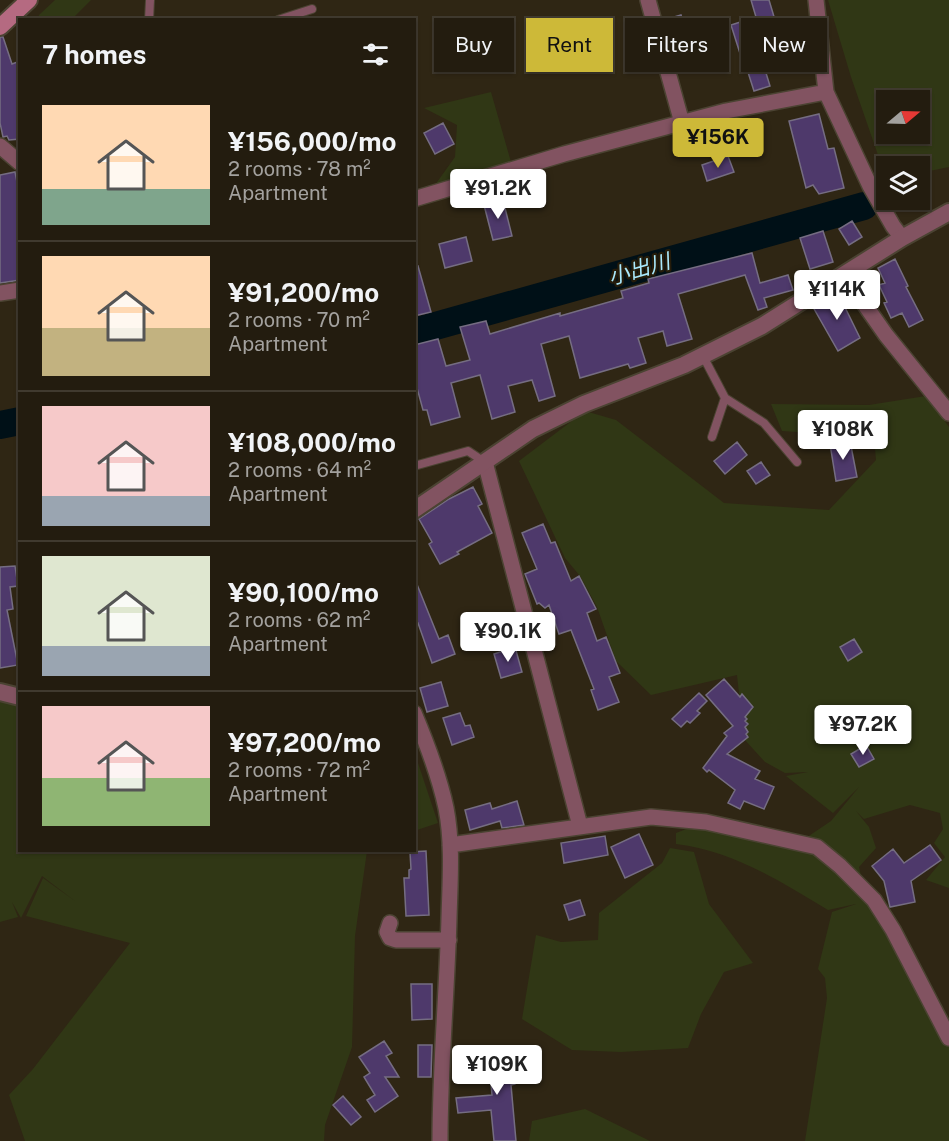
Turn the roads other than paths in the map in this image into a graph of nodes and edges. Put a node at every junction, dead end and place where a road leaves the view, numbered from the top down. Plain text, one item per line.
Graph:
1 (28, 0) edge
2 (150, 0) edge
3 (648, 0) edge
4 (816, 0) edge
5 (312, 9) dead end
6 (149, 18) edge
7 (284, 18) edge
8 (0, 27) edge
9 (826, 92) junction
10 (682, 123) junction
11 (0, 146) edge
12 (18, 161) edge
13 (416, 198) edge
14 (949, 212) edge
15 (902, 238) junction
16 (844, 275) junction
17 (18, 290) edge
18 (0, 293) edge
19 (702, 356) junction
20 (725, 398) junction
21 (949, 413) edge
22 (712, 437) dead end
23 (485, 462) junction
24 (797, 462) dead end
25 (416, 465) edge
26 (416, 509) edge
27 (0, 692) edge
28 (18, 696) edge
29 (416, 718) edge
30 (580, 826) junction
31 (450, 845) junction
32 (390, 923) dead end
33 (449, 940) junction
34 (949, 1038) edge
35 (440, 1141) edge

1 - 8 main road
2 - 6 lane
3 - 10 street
4 - 9 street
5 - 7 lane
9 - 10 street
9 - 15 street
10 - 13 street
11 - 12 street
14 - 15 street
15 - 16 street
16 - 19 street
16 - 21 street
17 - 18 street
19 - 20 lane
19 - 23 street
20 - 22 lane
20 - 24 lane
23 - 25 lane
23 - 26 street
23 - 30 street
27 - 28 street
29 - 31 street
30 - 31 street
30 - 34 street
31 - 33 street
32 - 33 street
33 - 35 street

